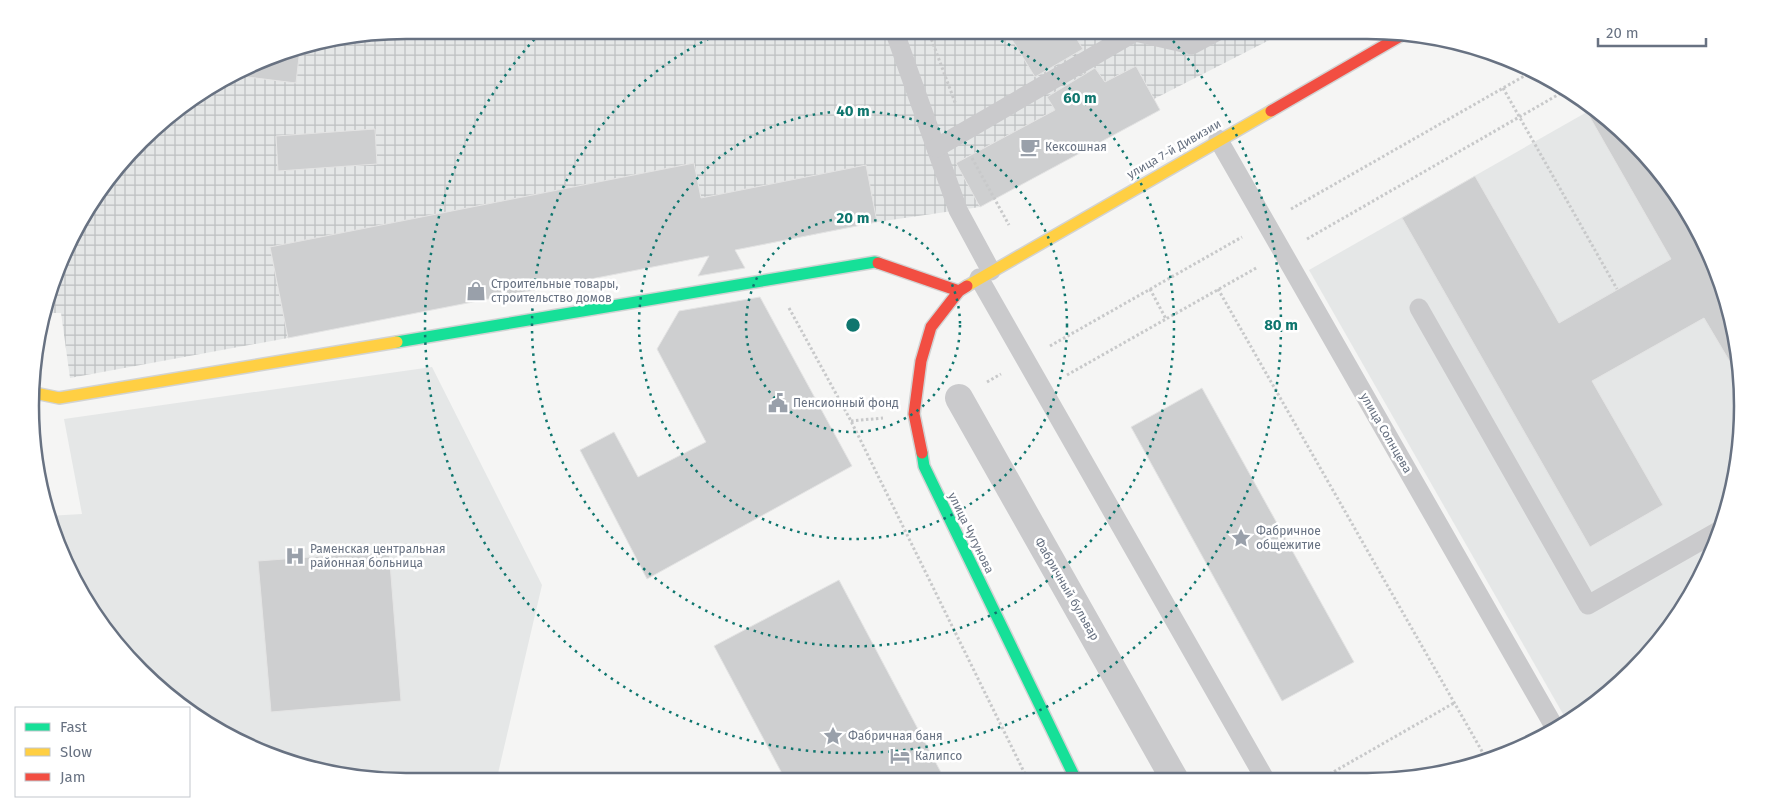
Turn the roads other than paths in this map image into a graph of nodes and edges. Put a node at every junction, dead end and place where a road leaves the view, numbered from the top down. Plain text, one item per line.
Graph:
1 (897, 39) edge
2 (1123, 39) edge
3 (1166, 39) edge
4 (1203, 39) edge
5 (1393, 40) edge
6 (1218, 139) junction
7 (936, 148) junction
8 (985, 274) junction
9 (959, 291) junction
10 (1419, 308) dead end
11 (39, 395) edge
12 (959, 398) dead end
13 (1711, 535) edge
14 (1552, 723) edge
15 (1073, 773) edge
16 (1171, 773) edge
17 (1262, 773) edge

1 - 7 lane
2 - 7 lane
3 - 4 lane
5 - 6 main road, улица 7-й Дивизии
6 - 8 main road, улица 7-й Дивизии
6 - 14 lane, улица Солнцева
7 - 8 lane
8 - 9 main road, улица 7-й Дивизии
8 - 17 lane
9 - 11 main road
9 - 15 main road, улица Чугунова
10 - 13 lane
12 - 16 street, Фабричный бульвар

